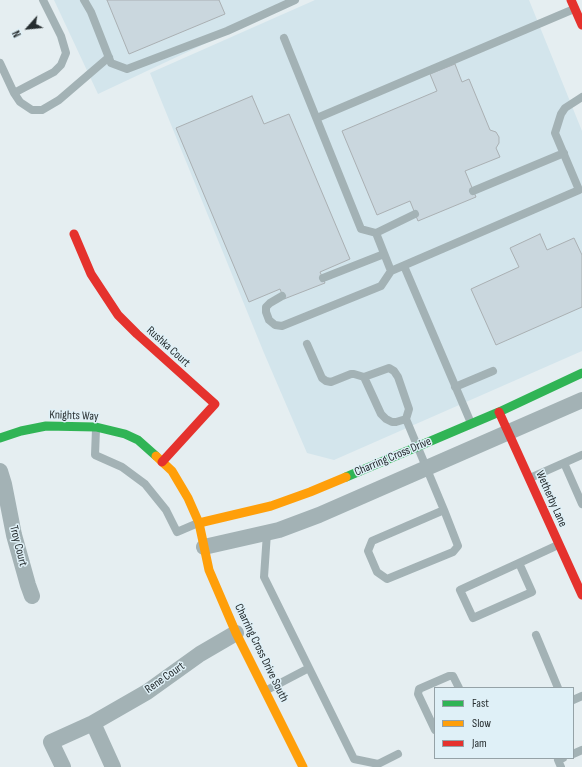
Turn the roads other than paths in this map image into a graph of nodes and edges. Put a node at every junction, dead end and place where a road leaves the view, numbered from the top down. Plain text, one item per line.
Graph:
1 (43, 0) edge
2 (84, 0) edge
3 (295, 0) edge
4 (573, 4) edge
5 (582, 25) edge
6 (284, 38) dead end
7 (109, 57) junction
8 (0, 63) edge
9 (14, 93) junction
10 (582, 97) edge
11 (317, 118) junction
12 (564, 153) junction
13 (473, 191) dead end
14 (415, 214) dead end
15 (376, 233) junction
16 (74, 234) dead end
17 (384, 254) junction
18 (404, 266) junction
19 (391, 271) junction
20 (323, 278) dead end
21 (282, 296) dead end
22 (307, 344) dead end
23 (493, 371) dead end
24 (582, 374) edge
25 (364, 377) junction
26 (455, 387) junction
27 (582, 400) edge
28 (499, 412) junction
29 (406, 419) junction
30 (471, 424) junction
31 (96, 427) junction
32 (508, 432) junction
33 (0, 438) edge
34 (417, 446) junction
35 (582, 455) edge
36 (162, 462) junction
37 (564, 463) junction
38 (426, 468) junction
39 (0, 472) edge
40 (529, 478) junction
41 (582, 504) edge
42 (444, 510) junction
43 (199, 523) junction
44 (267, 533) junction
45 (559, 545) junction
46 (204, 547) junction
47 (519, 563) junction
48 (582, 569) edge
49 (572, 573) junction
50 (582, 595) edge
51 (32, 596) dead end
52 (236, 633) junction
53 (536, 635) dead end
54 (309, 668) junction
55 (458, 687) edge
56 (558, 687) edge
57 (265, 691) junction
58 (93, 723) junction
59 (434, 728) edge
60 (398, 754) dead end
61 (560, 759) edge
62 (63, 767) edge
63 (113, 767) edge
64 (303, 767) edge
65 (561, 767) edge

1 - 9 lane
2 - 7 lane
3 - 7 lane
4 - 5 street
4 - 11 lane
6 - 11 lane
7 - 9 lane
8 - 9 lane
10 - 12 lane
11 - 15 lane
12 - 13 lane
12 - 18 lane
14 - 15 lane
15 - 17 lane
16 - 36 street, Rushka Court
17 - 19 lane
17 - 20 lane
18 - 19 lane
18 - 26 lane
19 - 21 lane
22 - 25 lane
23 - 26 lane
24 - 28 street, Charring Cross Drive
25 - 29 lane
25 - 29 lane
26 - 30 lane
27 - 32 street, Charring Cross Drive
28 - 30 street, Charring Cross Drive
28 - 32 street, Wetherby Lane
29 - 34 lane
30 - 34 street, Charring Cross Drive
31 - 33 street, Knights Way
31 - 36 street, Knights Way
31 - 43 lane
32 - 38 street, Charring Cross Drive
32 - 40 street, Wetherby Lane
34 - 38 lane
34 - 43 street, Charring Cross Drive
35 - 37 lane
36 - 43 street, Knights Way
37 - 40 lane
37 - 41 lane
38 - 42 lane
38 - 44 street, Charring Cross Drive
39 - 51 street, Troy Court
40 - 45 street, Wetherby Lane
42 - 42 lane
43 - 46 street, Knights Way
44 - 46 street, Charring Cross Drive
44 - 54 lane
45 - 47 lane
45 - 49 street, Wetherby Lane
46 - 52 street, Charring Cross Drive South
47 - 47 lane
48 - 49 lane
49 - 50 street, Wetherby Lane
52 - 57 street, Charring Cross Drive South
52 - 58 street, Rene Court
53 - 56 lane
54 - 57 lane
54 - 60 lane
55 - 59 lane
57 - 64 street, Charring Cross Drive South
58 - 62 street, Rene Court
58 - 63 street
61 - 65 lane

